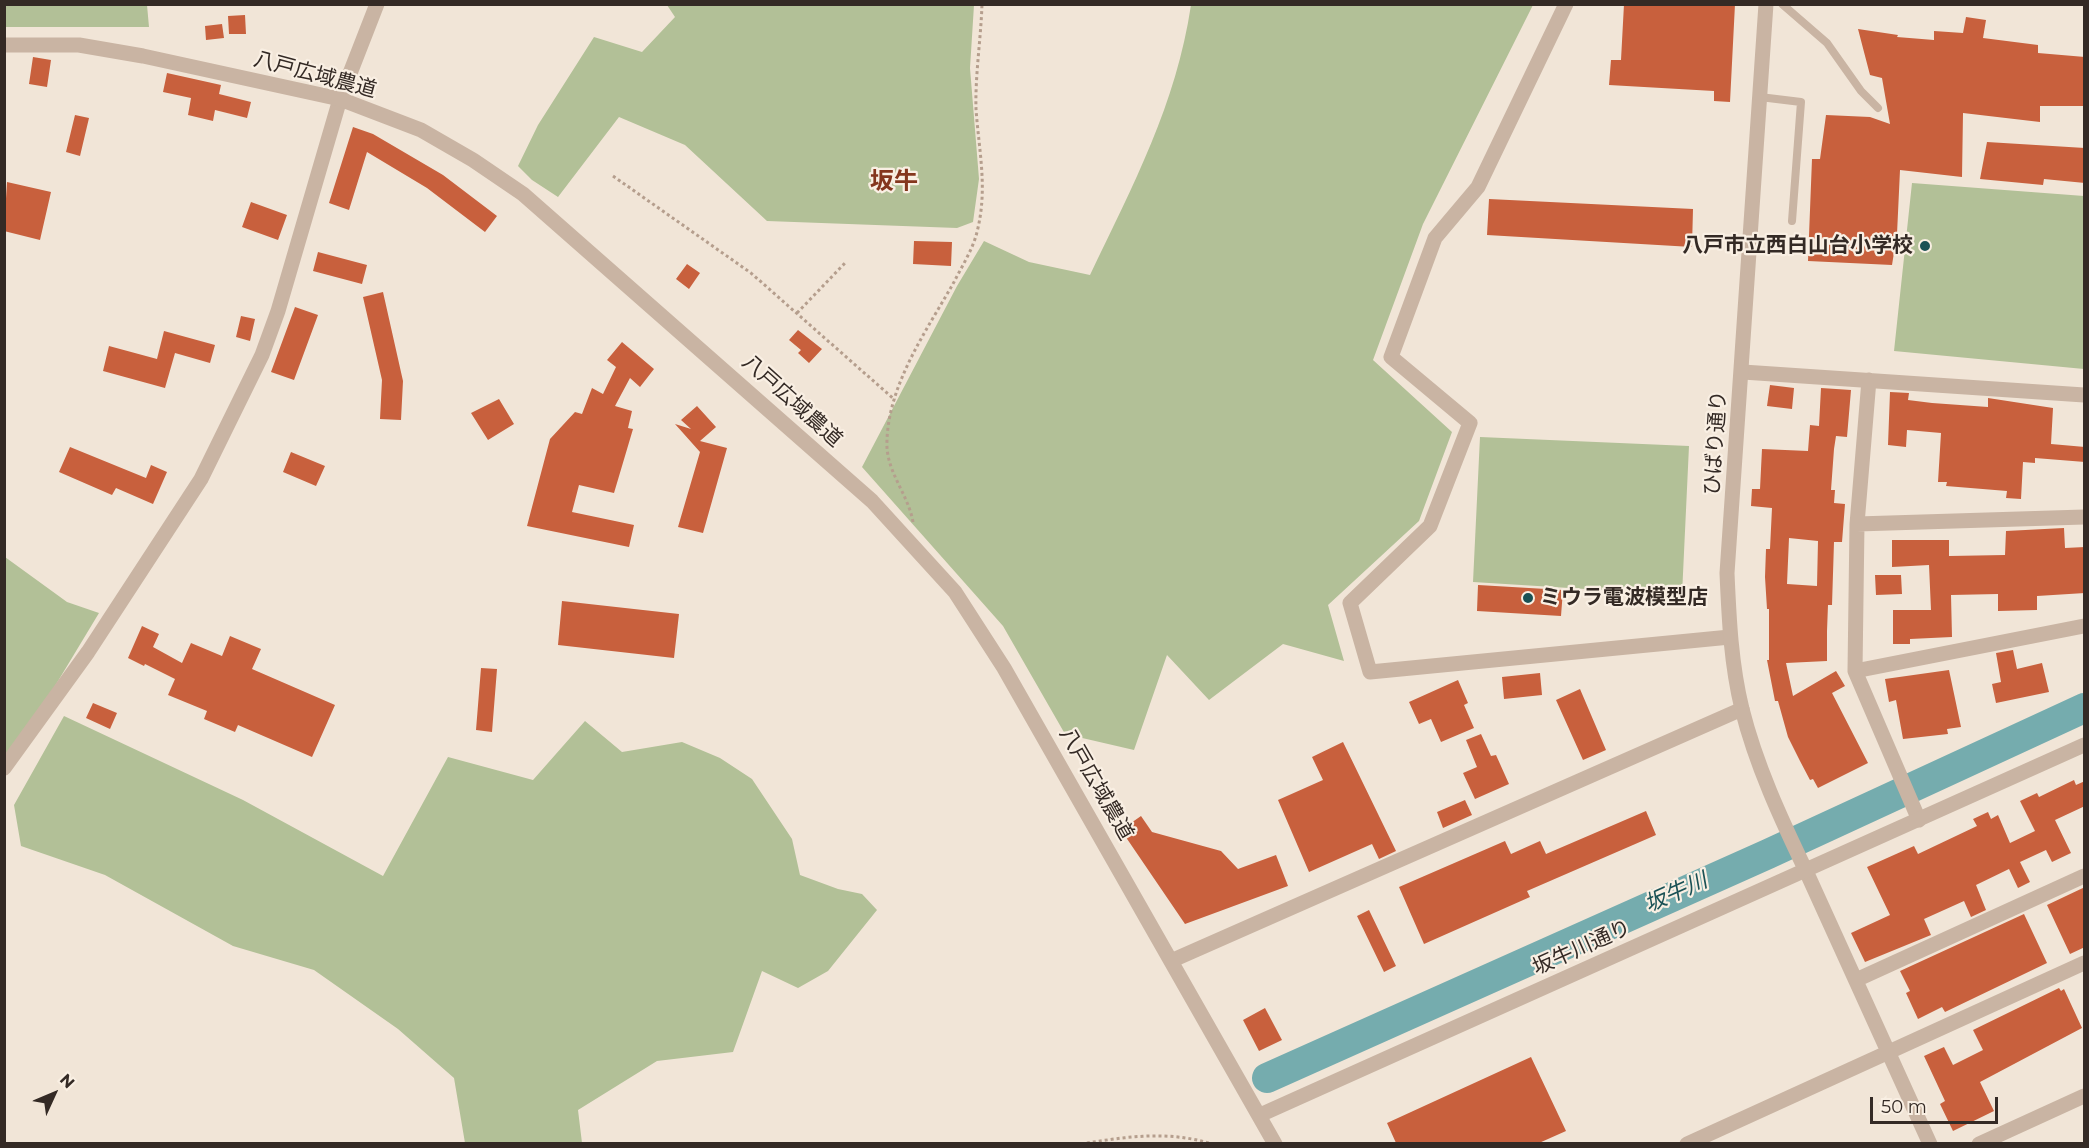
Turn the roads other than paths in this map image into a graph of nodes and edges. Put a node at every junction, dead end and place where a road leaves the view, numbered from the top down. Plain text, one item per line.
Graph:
1 (377, 4) edge
2 (1566, 4) edge
3 (1766, 4) edge
4 (1782, 4) edge
5 (4, 45) edge
6 (1760, 97) junction
7 (340, 99) junction
8 (1878, 108) dead end
9 (1792, 220) dead end
10 (1743, 372) junction
11 (1869, 380) junction
12 (2085, 395) edge
13 (2085, 517) edge
14 (1857, 524) junction
15 (2085, 626) edge
16 (1730, 637) junction
17 (1855, 671) junction
18 (1742, 709) junction
19 (2085, 745) edge
20 (4, 768) edge
21 (1916, 813) junction
22 (1803, 865) junction
23 (2085, 876) edge
24 (1173, 960) junction
25 (2085, 963) edge
26 (1856, 980) junction
27 (1888, 1052) junction
28 (2085, 1096) edge
29 (1260, 1115) junction
30 (1275, 1143) edge
31 (1687, 1143) edge
32 (1930, 1143) edge
33 (1979, 1143) edge

1 - 7 street
2 - 16 street
3 - 6 street, ひばり通り
4 - 8 lane
5 - 7 street, 八戸広域農道
6 - 9 lane
6 - 10 street, ひばり通り
7 - 20 street
7 - 24 street, 八戸広域農道
10 - 11 street
10 - 16 street, ひばり通り
11 - 12 street
11 - 14 street
13 - 14 street
14 - 17 street
15 - 17 street
16 - 18 street, ひばり通り
17 - 21 street
18 - 22 street, ひばり通り
18 - 24 street
19 - 21 street, 坂牛川通り
21 - 22 street, 坂牛川通り
22 - 26 street, ひばり通り
22 - 29 street, 坂牛川通り
23 - 26 street
24 - 29 street, 八戸広域農道
25 - 27 street
26 - 27 street, ひばり通り
27 - 31 street
27 - 32 street, ひばり通り
28 - 33 street
29 - 30 street, 八戸広域農道

